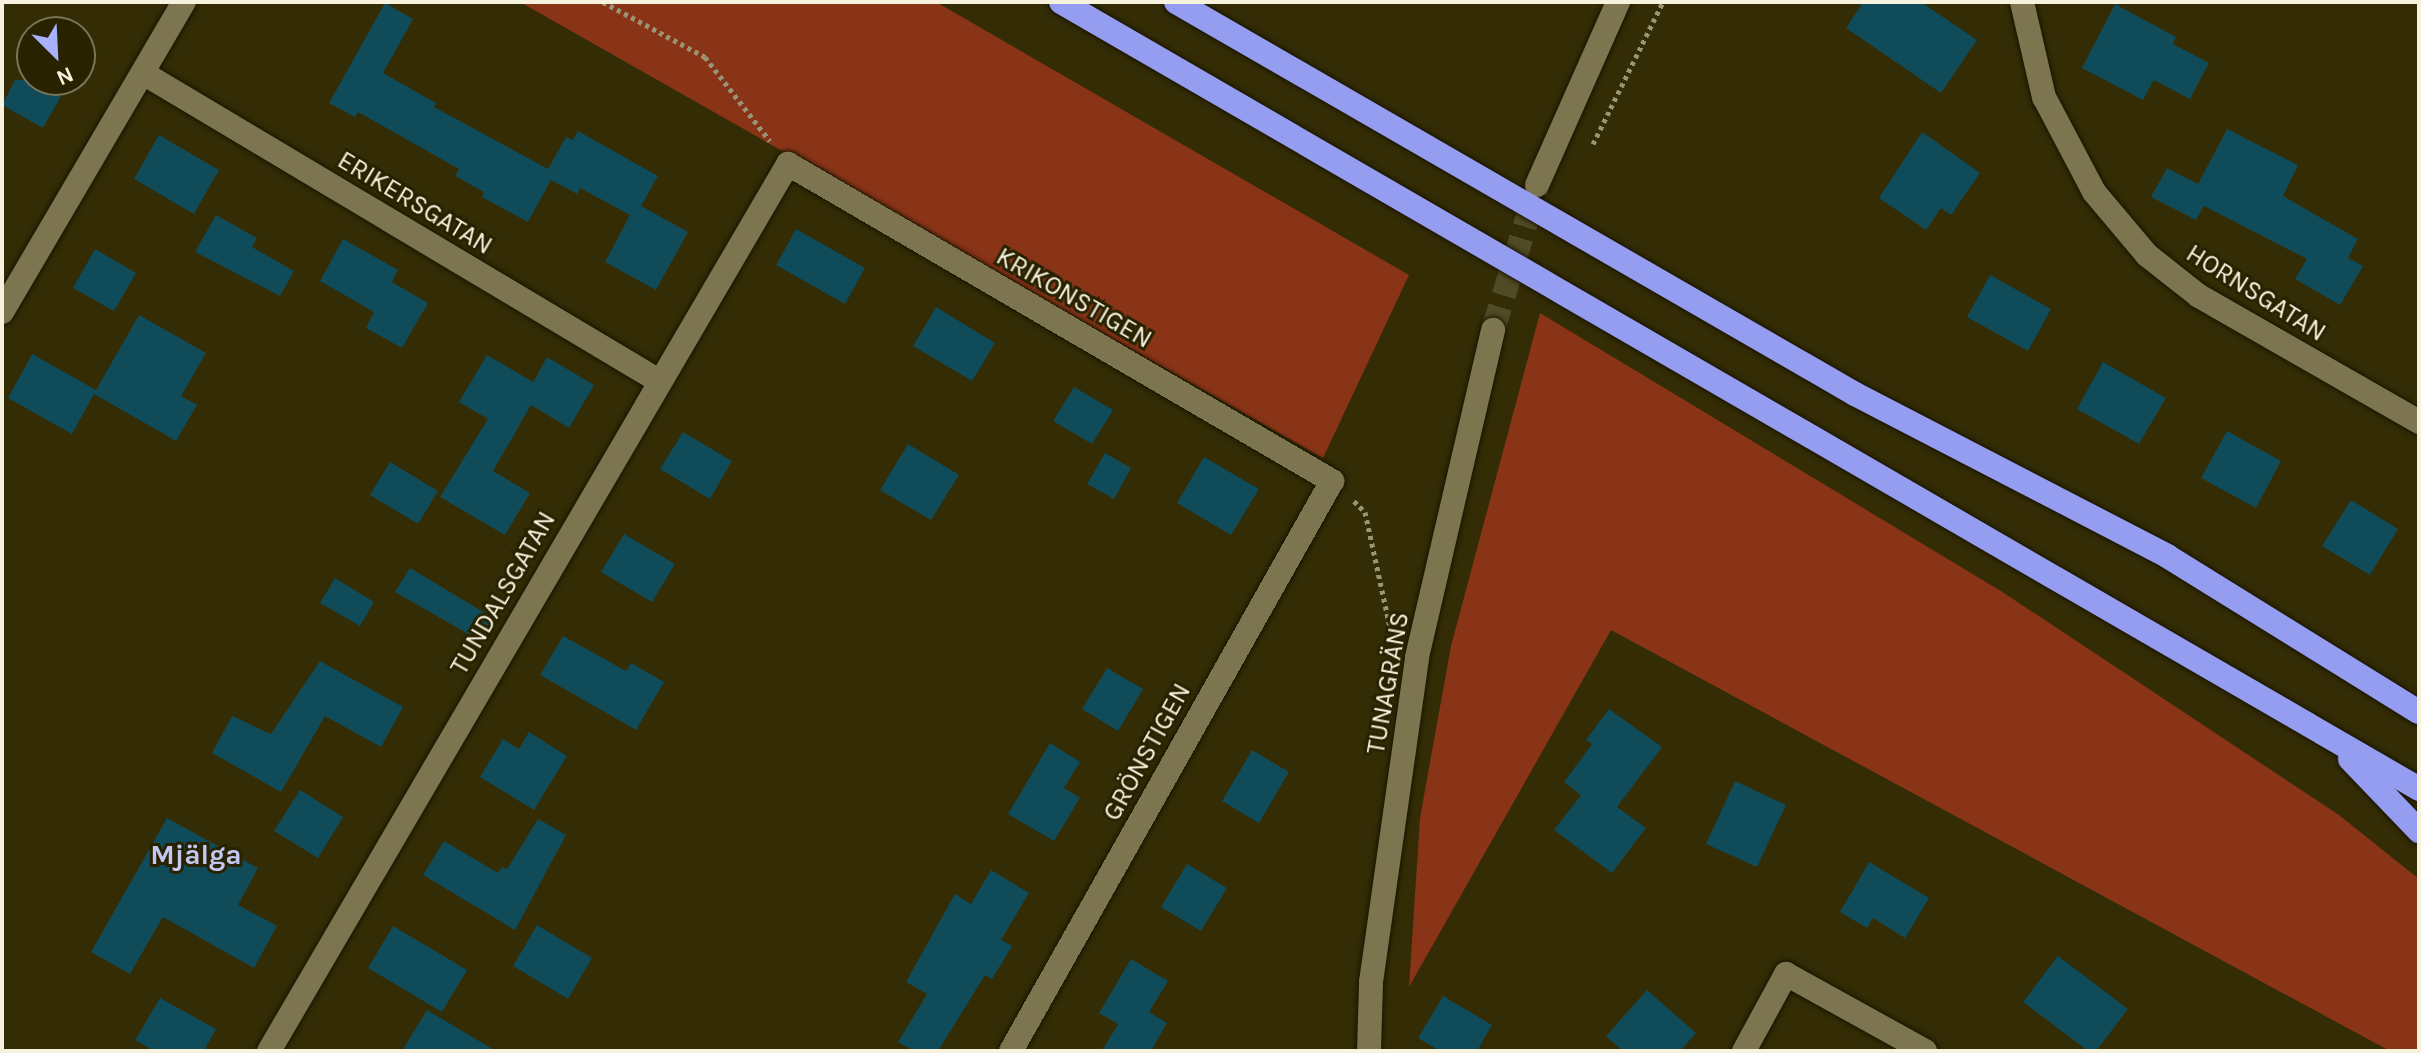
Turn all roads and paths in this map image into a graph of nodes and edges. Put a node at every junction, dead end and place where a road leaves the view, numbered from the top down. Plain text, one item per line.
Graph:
1 (184, 2) edge
2 (603, 2) edge
3 (1061, 2) edge
4 (1176, 2) edge
5 (1618, 2) edge
6 (1663, 2) edge
7 (2022, 2) edge
8 (143, 73) junction
9 (1586, 157) dead end
10 (788, 164) junction
11 (1537, 185) tunnel mouth
12 (2, 312) edge
13 (1493, 330) tunnel mouth
14 (659, 381) junction
15 (2419, 422) edge
16 (1332, 481) junction
17 (1417, 657) junction
18 (2419, 712) edge
19 (2331, 740) junction
20 (2419, 789) edge
21 (2419, 831) edge
22 (269, 1051) edge
23 (1011, 1051) edge
24 (1369, 1051) edge
25 (1744, 1051) edge
26 (1925, 1051) edge

1 - 8 street
2 - 10 path
3 - 19 highway
4 - 18 highway
5 - 11 street
6 - 9 path
7 - 15 street, HORNSGATAN
8 - 12 street
8 - 14 street, ERIKERSGATAN
10 - 14 street, TUNDALSGATAN
10 - 16 street, KRIKONSTIGEN
13 - 17 street, TUNAGRÄNS
14 - 22 street, TUNDALSGATAN
16 - 17 path
16 - 23 street, GRÖNSTIGEN
17 - 24 street, TUNAGRÄNS
19 - 20 highway
19 - 21 highway
25 - 26 street

